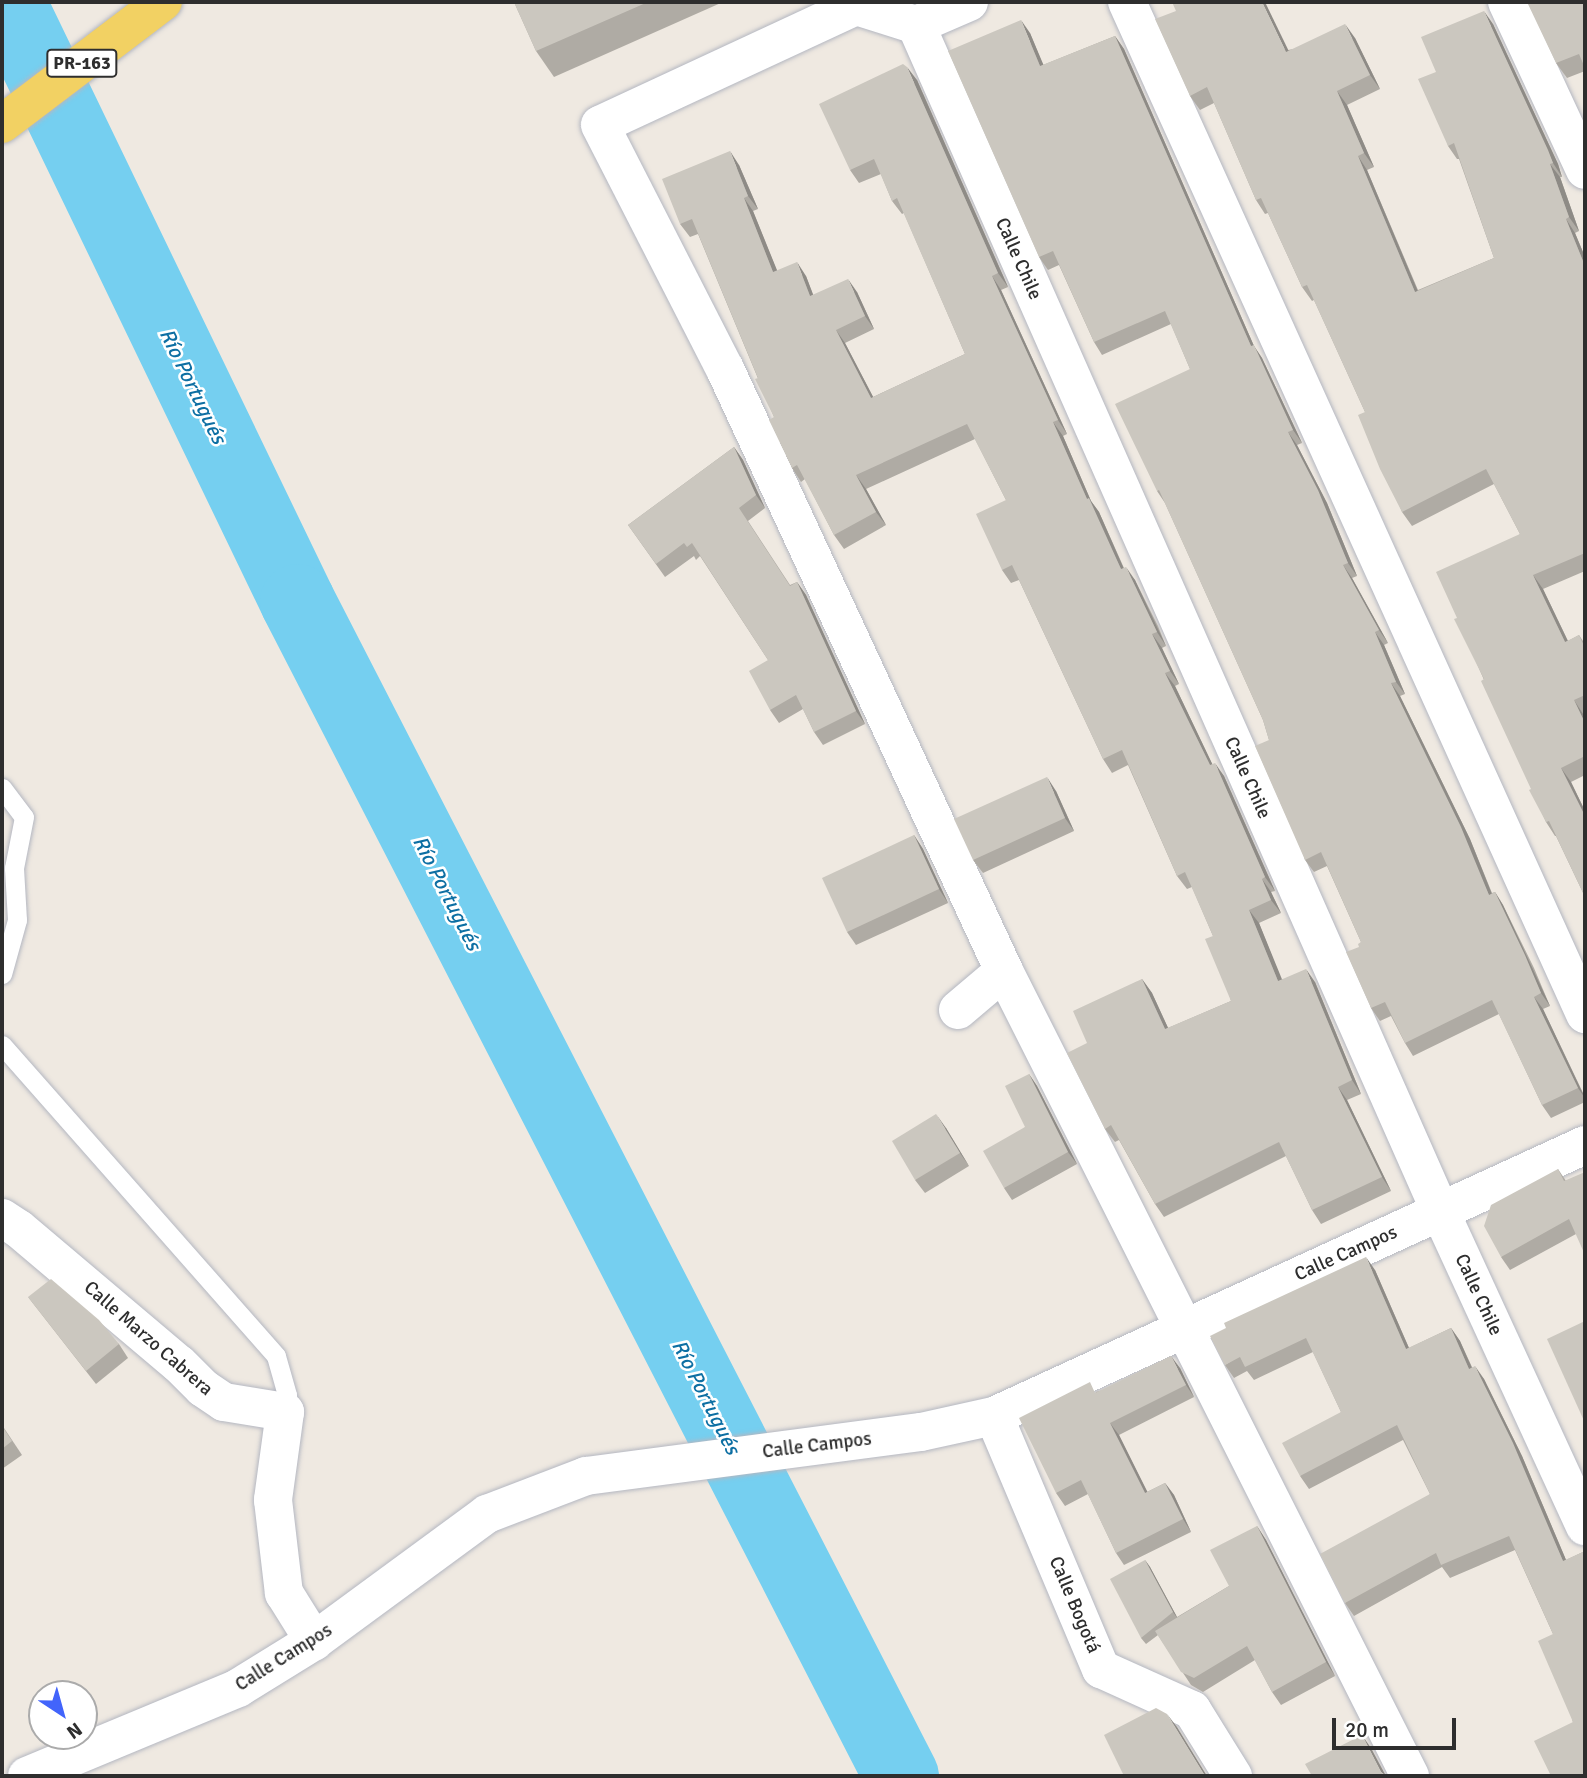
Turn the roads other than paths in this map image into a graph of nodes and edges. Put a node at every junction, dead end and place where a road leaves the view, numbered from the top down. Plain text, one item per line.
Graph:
1 (163, 2) edge
2 (969, 2) edge
3 (1127, 2) edge
4 (1507, 2) edge
5 (916, 26) junction
6 (2, 124) edge
7 (1585, 170) edge
8 (2, 788) edge
9 (1004, 971) junction
10 (2, 974) edge
11 (958, 1010) dead end
12 (1585, 1014) edge
13 (2, 1045) edge
14 (1585, 1145) edge
15 (1440, 1211) junction
16 (2, 1218) edge
17 (1185, 1327) junction
18 (285, 1412) junction
19 (993, 1416) junction
20 (1585, 1527) edge
21 (314, 1641) junction
22 (27, 1776) edge
23 (1233, 1776) edge
24 (1410, 1776) edge

1 - 6 main road, PR-163
2 - 5 street
3 - 12 street
4 - 7 street
5 - 9 street
5 - 15 street, Calle Chile
8 - 10 lane
9 - 11 street
9 - 17 street
13 - 18 lane
14 - 15 street, Calle Campos
15 - 17 street, Calle Campos
15 - 20 street, Calle Chile
16 - 18 street, Calle Marzo Cabrera
17 - 19 street, Calle Campos
17 - 24 street
18 - 21 street
19 - 21 street, Calle Campos
19 - 23 street, Calle Bogotá
21 - 22 street, Calle Campos

